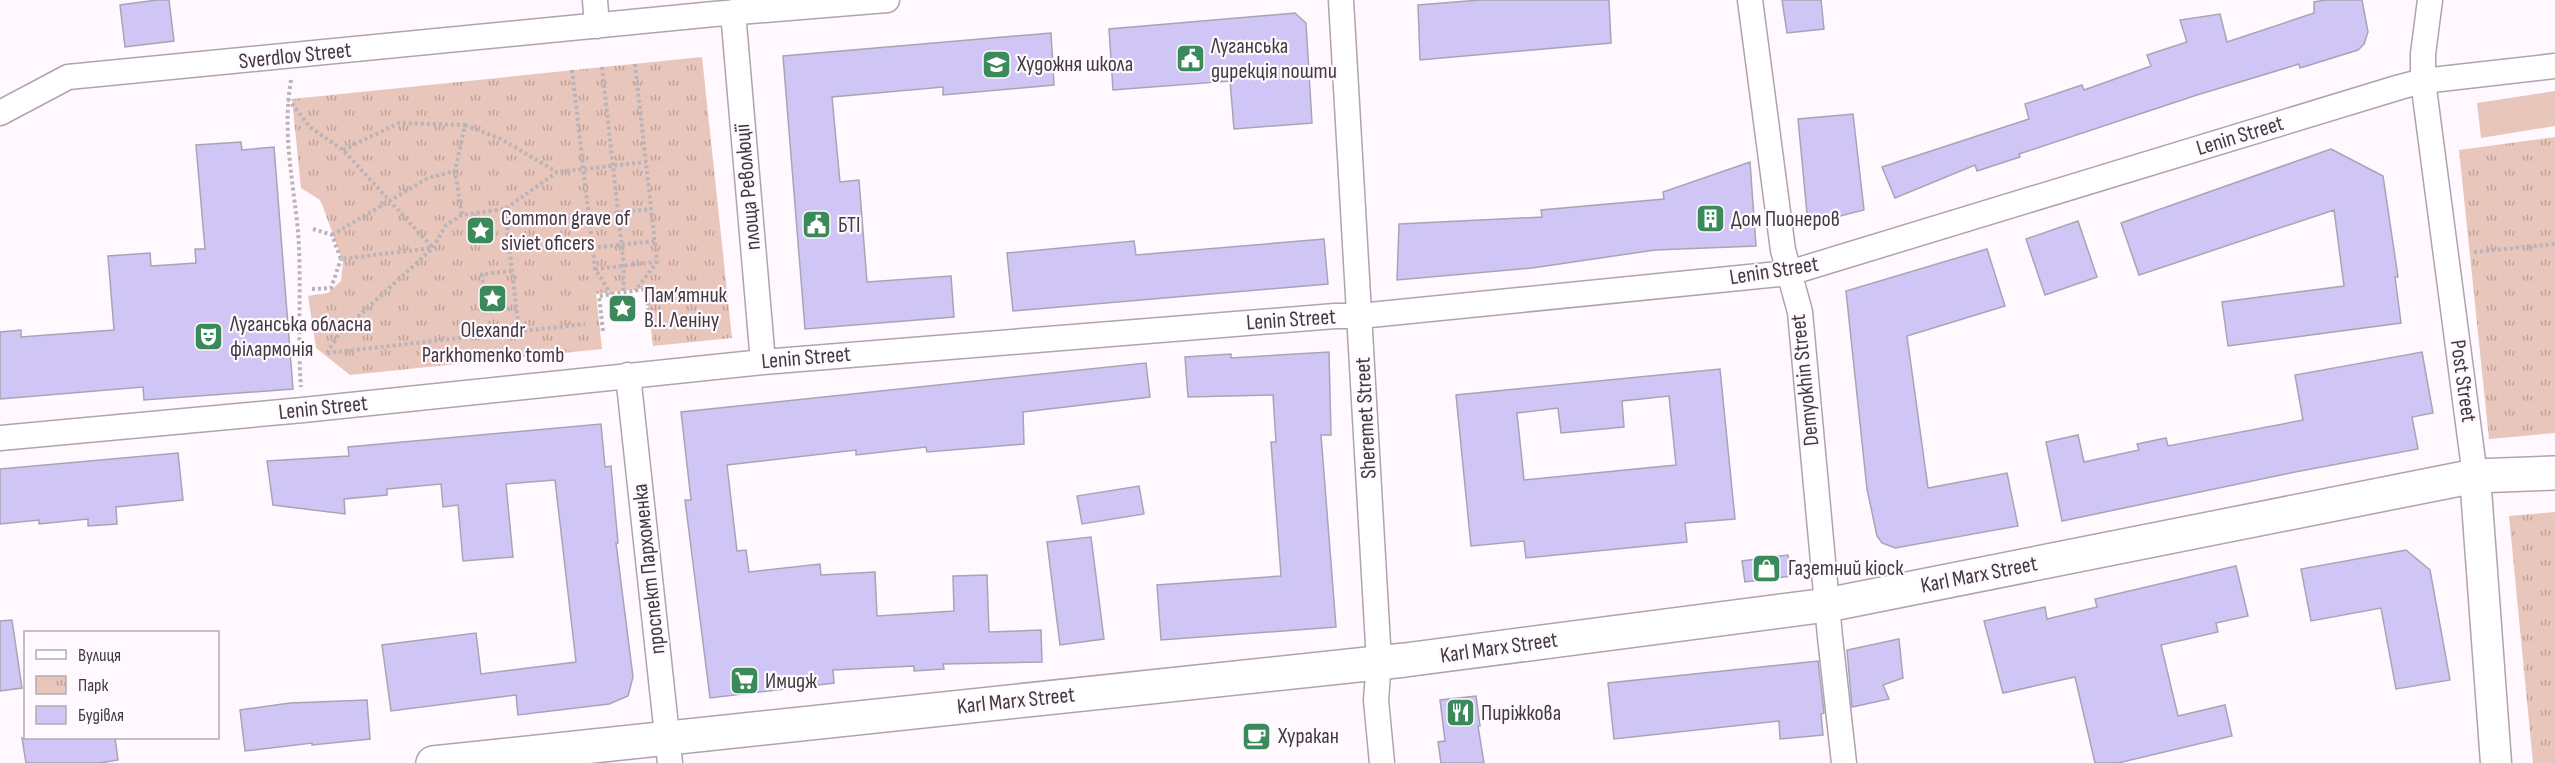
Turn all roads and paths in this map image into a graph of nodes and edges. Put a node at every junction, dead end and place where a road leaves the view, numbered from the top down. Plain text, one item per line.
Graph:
1 (595, 0) edge
2 (887, 0) edge
3 (1341, 0) edge
4 (1750, 0) edge
5 (2430, 0) edge
6 (733, 12) junction
7 (597, 26) junction
8 (635, 64) dead end
9 (2555, 66) edge
10 (602, 68) dead end
11 (572, 70) dead end
12 (2423, 81) junction
13 (288, 99) dead end
14 (286, 109) dead end
15 (0, 113) edge
16 (465, 125) junction
17 (343, 150) junction
18 (646, 162) junction
19 (613, 166) junction
20 (583, 169) junction
21 (455, 171) junction
22 (557, 172) junction
23 (388, 200) junction
24 (651, 209) junction
25 (505, 210) junction
26 (618, 212) junction
27 (462, 215) junction
28 (588, 215) junction
29 (507, 225) junction
30 (313, 229) dead end
31 (332, 235) junction
32 (655, 241) junction
33 (622, 244) junction
34 (2555, 244) edge
35 (433, 248) junction
36 (592, 248) junction
37 (2474, 252) dead end
38 (341, 259) junction
39 (657, 262) junction
40 (624, 266) junction
41 (595, 269) junction
42 (512, 271) junction
43 (1789, 273) junction
44 (312, 289) dead end
45 (635, 291) junction
46 (623, 293) junction
47 (611, 294) junction
48 (517, 308) junction
49 (1360, 316) junction
50 (585, 324) dead end
51 (650, 325) dead end
52 (603, 331) dead end
53 (519, 332) junction
54 (763, 362) junction
55 (628, 375) junction
56 (303, 410) junction
57 (0, 438) edge
58 (2555, 473) edge
59 (2475, 476) junction
60 (1827, 605) junction
61 (1379, 662) junction
62 (668, 751) edge
63 (433, 763) edge
64 (1382, 763) edge
65 (1844, 763) edge
66 (2496, 763) edge

1 - 7 street
2 - 6 street
3 - 49 street, Sheremet Street
4 - 43 street, Demyokhin Street
5 - 12 street, Post Street
6 - 7 street
6 - 54 street, площа Революції
7 - 15 street, Sverdlov Street
8 - 18 path
9 - 12 street, Lenin Street
10 - 19 path
11 - 20 path
12 - 43 street, Lenin Street
12 - 59 street, Post Street
13 - 17 path
14 - 56 path
16 - 17 path
16 - 21 path
16 - 22 path
17 - 23 path
18 - 19 path
18 - 24 path
19 - 20 path
19 - 26 path
20 - 22 path
20 - 28 path
21 - 23 path
21 - 27 path
22 - 25 path
23 - 31 path
23 - 35 path
24 - 26 path
24 - 32 path
25 - 27 path
25 - 29 path
26 - 28 path
26 - 33 path
27 - 35 path
28 - 29 path
28 - 36 path
29 - 42 path
30 - 31 path
31 - 38 path
32 - 33 path
32 - 39 path
33 - 36 path
33 - 40 path
34 - 37 path
35 - 38 path
35 - 53 path
36 - 41 path
38 - 44 path
39 - 40 path
39 - 45 path
40 - 41 path
40 - 46 path
41 - 47 path
42 - 48 path
42 - 48 path
43 - 49 street, Lenin Street
43 - 60 street, Demyokhin Street
45 - 46 path
45 - 51 path
46 - 47 path
47 - 52 path
48 - 53 path
49 - 54 street, Lenin Street
49 - 61 street, Sheremet Street
50 - 53 path
54 - 55 street, Lenin Street
55 - 56 street, Lenin Street
55 - 62 street, проспект Пархоменка
56 - 57 street, Lenin Street
58 - 59 main road, Karl Marx Street
59 - 60 main road, Karl Marx Street
59 - 66 street, Post Street
60 - 61 main road, Karl Marx Street
60 - 65 street, Demyokhin Street
61 - 62 main road, Karl Marx Street
61 - 64 street, Sheremet Street
62 - 63 main road, Karl Marx Street

